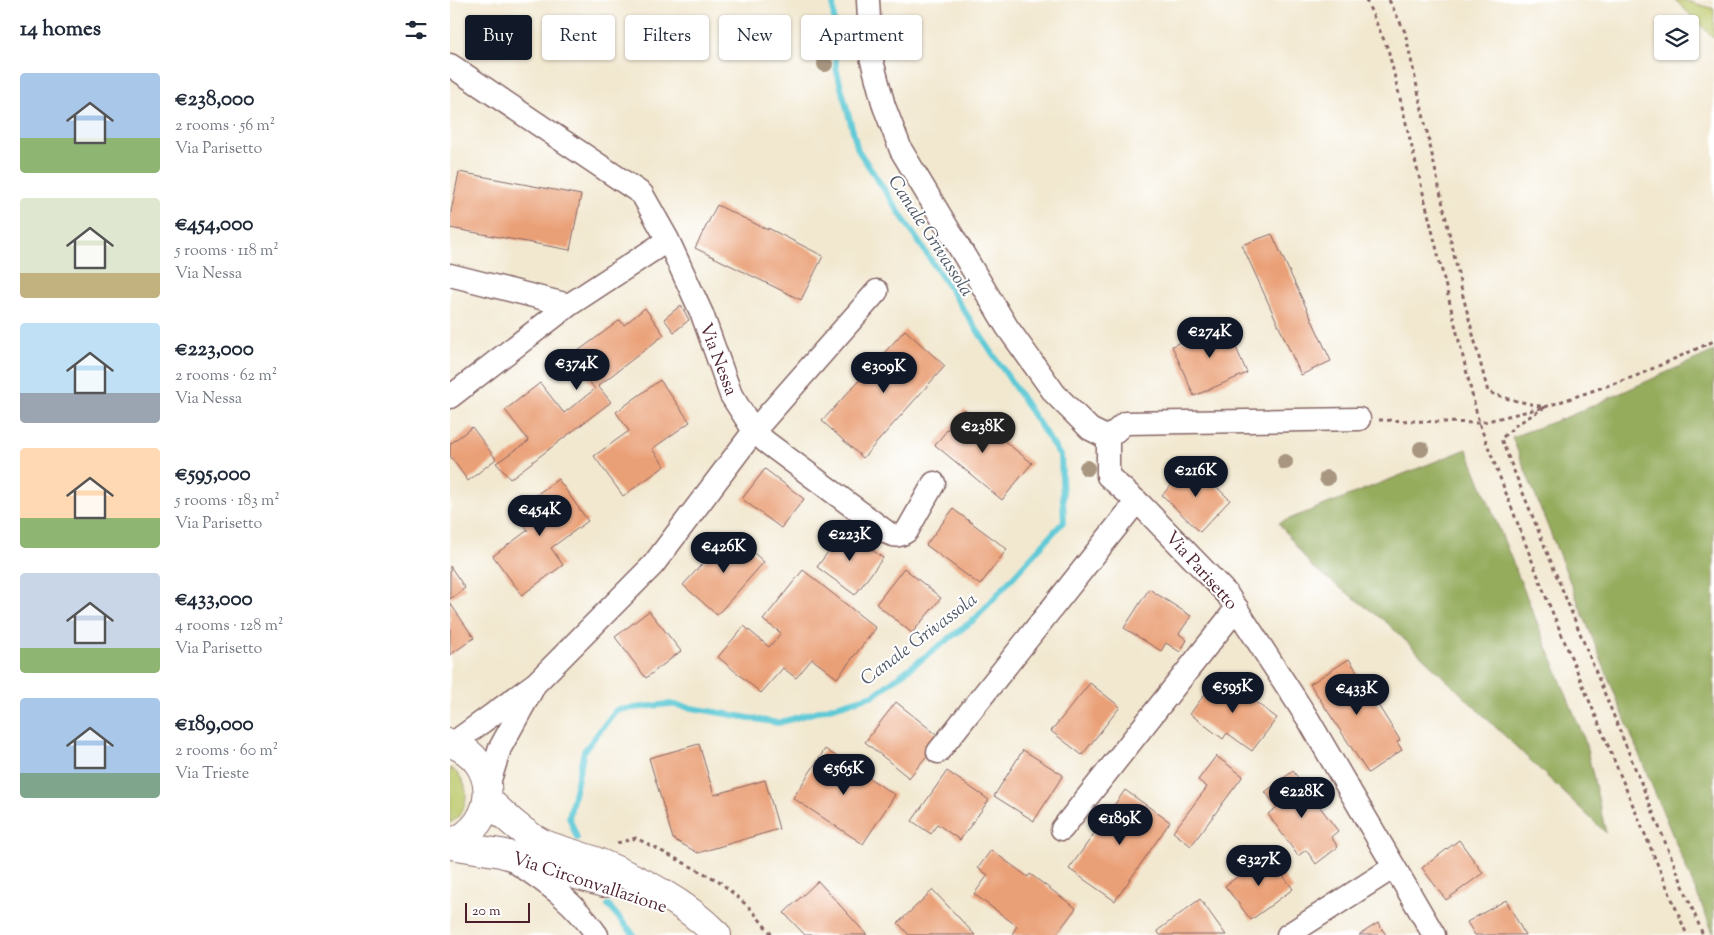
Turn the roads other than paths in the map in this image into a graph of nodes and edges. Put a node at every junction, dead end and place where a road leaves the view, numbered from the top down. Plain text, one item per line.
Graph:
1 (868, 0) edge
2 (450, 66) edge
3 (668, 240) junction
4 (450, 275) edge
5 (877, 290) dead end
6 (569, 305) junction
7 (450, 397) edge
8 (1359, 419) road end
9 (754, 431) junction
10 (1108, 438) junction
11 (934, 483) dead end
12 (1137, 501) junction
13 (1237, 608) junction
14 (536, 682) junction
15 (451, 743) edge
16 (938, 752) dead end
17 (488, 793) junction
18 (1062, 829) dead end
19 (450, 844) edge
20 (501, 853) junction
21 (1394, 867) junction
22 (712, 929) edge
23 (597, 935) edge
24 (1288, 935) edge
25 (1434, 935) edge

1 - 10 street
2 - 3 street, Via Nessa
3 - 6 street
3 - 9 street, Via Nessa
4 - 6 street
5 - 9 street
6 - 7 street
8 - 10 street
9 - 11 street, Via Nessa
9 - 14 street
10 - 12 street, Via Parisetto
12 - 13 street, Via Parisetto
12 - 16 street
13 - 18 street
13 - 21 street, Via Parisetto
14 - 15 street
14 - 17 street
15 - 17 street
17 - 19 street
17 - 22 street, Via Circonvallazione
19 - 20 street, Via Circonvallazione
20 - 22 street, Via Circonvallazione
20 - 23 street
21 - 24 street
21 - 25 street, Via Parisetto

